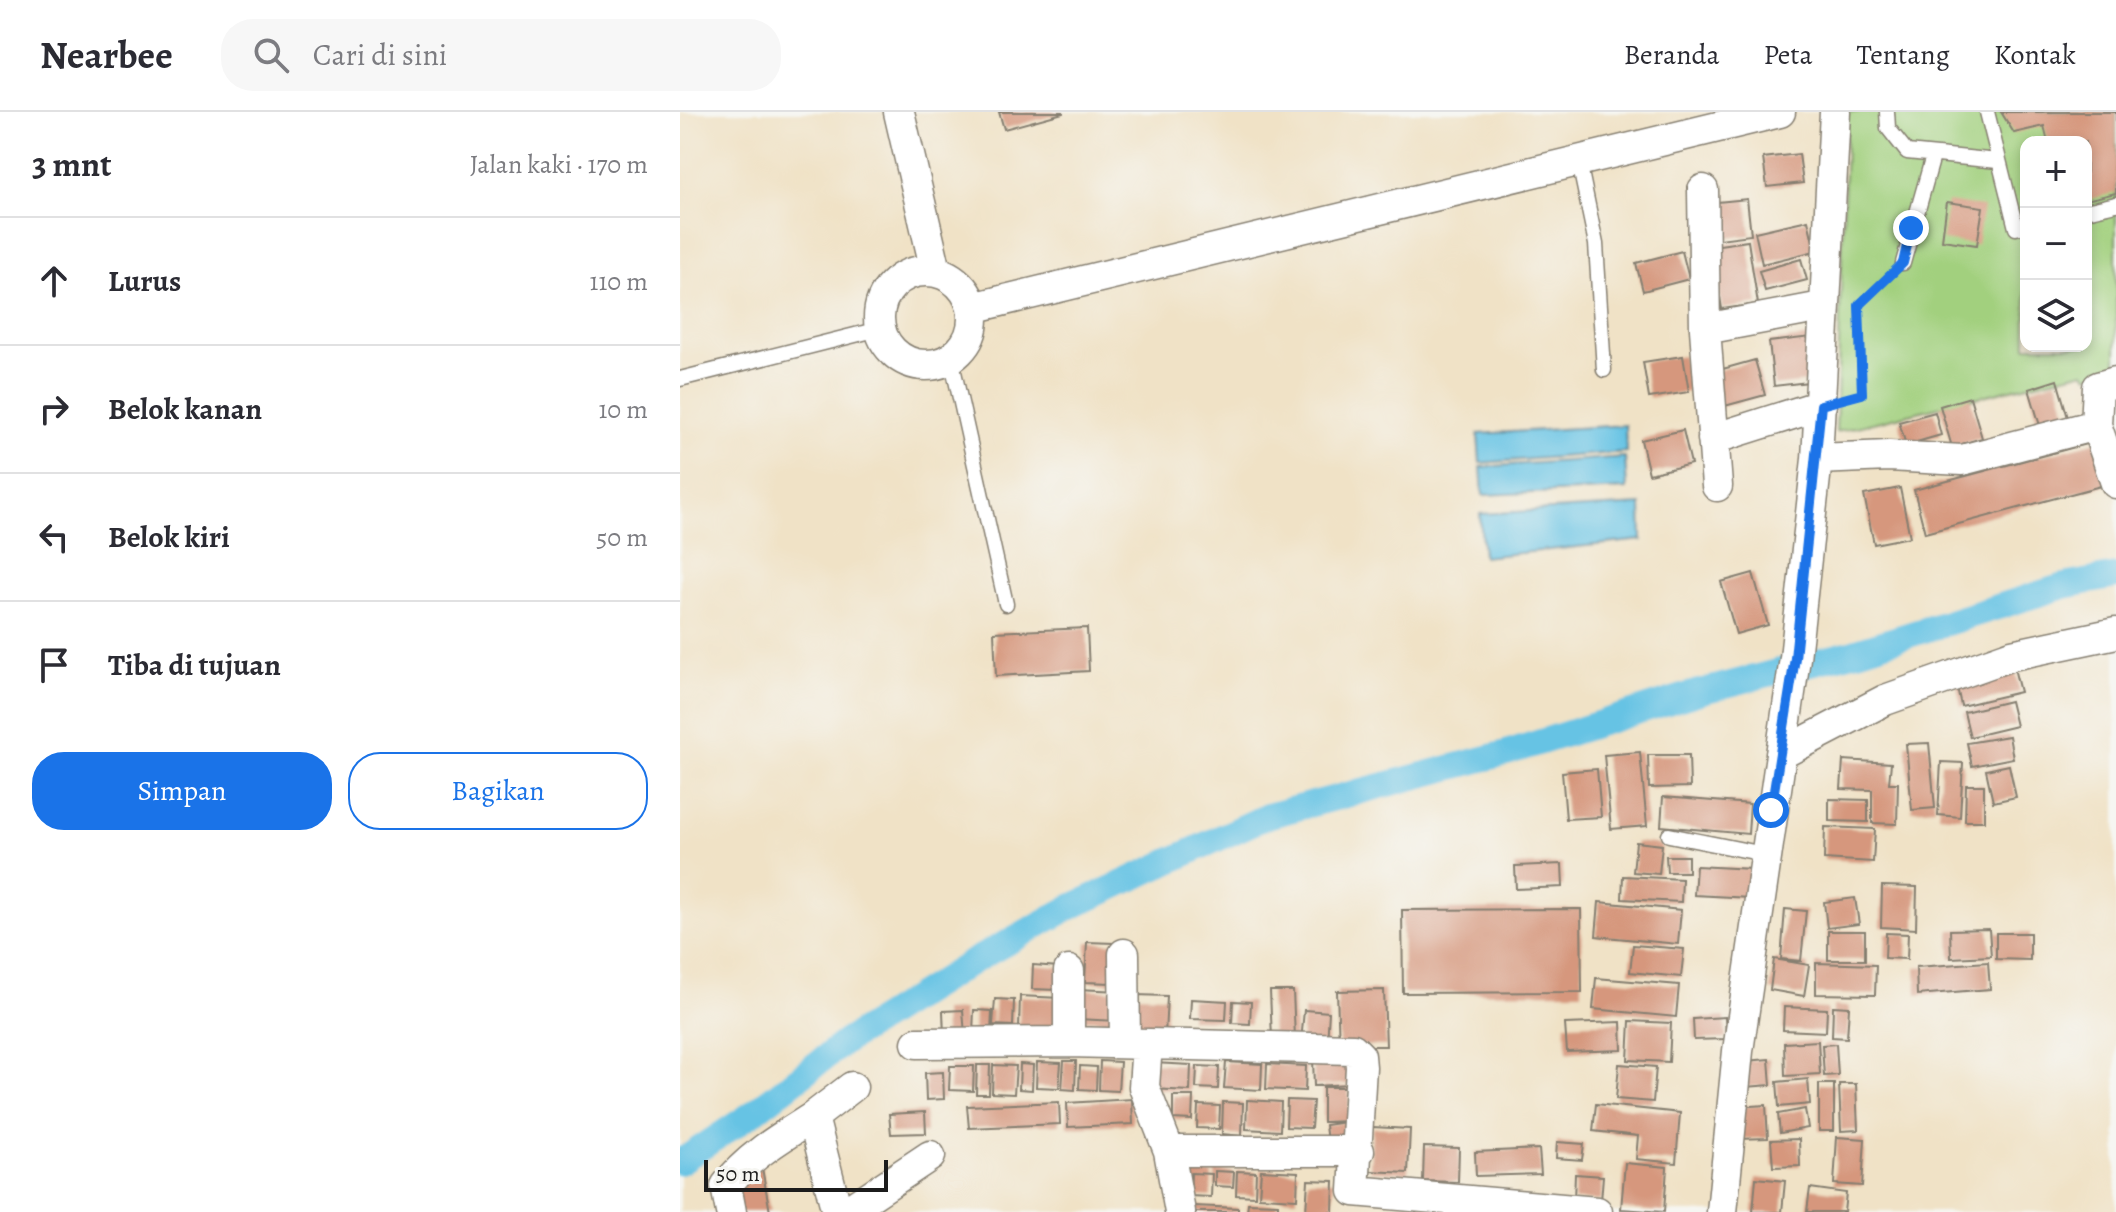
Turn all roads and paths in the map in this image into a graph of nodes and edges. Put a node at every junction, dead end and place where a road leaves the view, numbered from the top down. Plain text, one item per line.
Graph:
1 (899, 112) edge
2 (1780, 112) edge
3 (1835, 112) edge
4 (1887, 112) edge
5 (1987, 112) edge
6 (1933, 156) junction
7 (1998, 161) junction
8 (1579, 162) junction
9 (1703, 190) dead end
10 (2116, 204) edge
11 (2092, 210) edge
12 (2020, 227) edge
13 (1903, 263) joint
14 (936, 271) junction
15 (1822, 307) junction
16 (972, 308) junction
17 (879, 329) junction
18 (1705, 329) junction
19 (951, 358) junction
20 (1604, 370) dead end
21 (680, 379) edge
22 (2116, 382) edge
23 (1821, 405) junction
24 (2096, 425) junction
25 (1713, 439) junction
26 (1817, 459) junction
27 (2116, 483) edge
28 (1717, 486) dead end
29 (1006, 604) dead end
30 (2116, 633) edge
31 (1782, 741) junction
32 (1669, 835) dead end
33 (1764, 854) junction
34 (1124, 954) dead end
35 (1069, 971) dead end
36 (1069, 1042) junction
37 (917, 1043) dead end
38 (1136, 1044) junction
39 (852, 1087) dead end
40 (813, 1117) junction
41 (1169, 1151) junction
42 (1359, 1151) junction
43 (930, 1156) dead end
44 (1353, 1201) edge
45 (731, 1212) edge
46 (837, 1212) edge
47 (846, 1212) edge
48 (1180, 1212) edge
49 (1597, 1212) edge
50 (1722, 1212) edge

1 - 14 street
2 - 8 street
3 - 15 street
4 - 6 lane
5 - 7 lane
6 - 7 lane
6 - 13 lane
7 - 12 lane
8 - 16 street
8 - 20 lane
9 - 18 street
10 - 11 lane
13 - 23 path
14 - 16 street
14 - 17 street
15 - 18 street
15 - 23 street
16 - 19 street
17 - 19 street
17 - 21 lane
18 - 25 street
19 - 29 lane
22 - 24 street
23 - 25 street
23 - 26 street
24 - 26 street
24 - 27 street
25 - 28 street
26 - 31 street
30 - 31 street
31 - 33 street
32 - 33 lane
33 - 50 street
34 - 38 street
35 - 36 street
36 - 37 street
36 - 38 street
38 - 41 street
38 - 42 street
39 - 40 street
40 - 45 street
40 - 46 street
41 - 42 street
41 - 48 street
42 - 44 street
43 - 47 street
44 - 49 street

